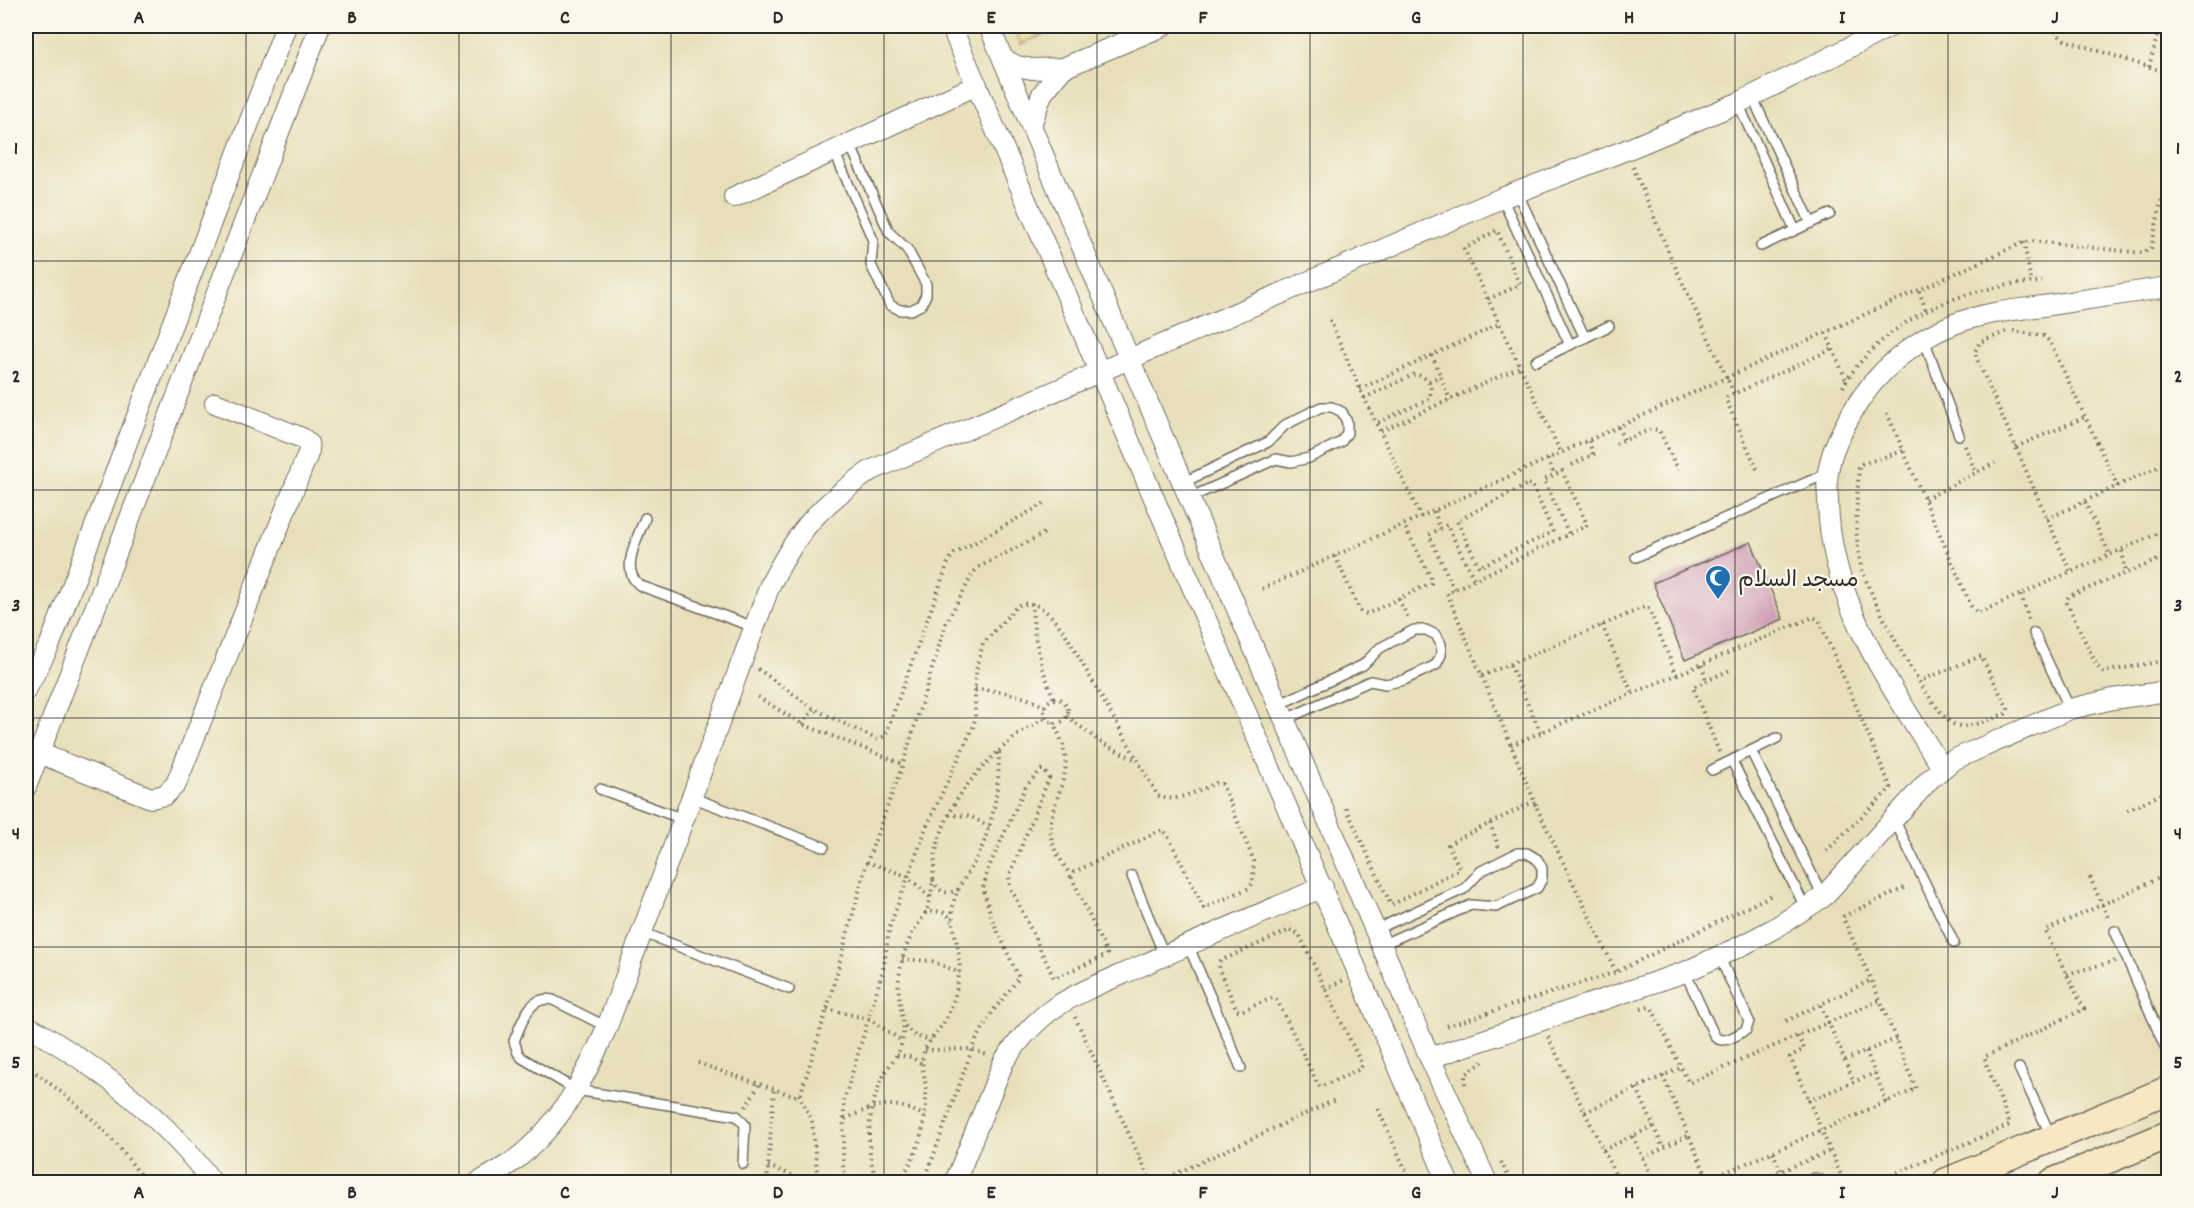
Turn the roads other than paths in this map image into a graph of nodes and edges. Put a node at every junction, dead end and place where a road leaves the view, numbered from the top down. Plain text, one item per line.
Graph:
1 (320, 26) edge
2 (951, 26) edge
3 (988, 26) edge
4 (1163, 26) edge
5 (1891, 26) edge
6 (283, 34) edge
7 (309, 50) junction
8 (1003, 59) junction
9 (1063, 68) junction
10 (977, 85) junction
11 (1745, 100) junction
12 (1031, 125) junction
13 (842, 147) junction
14 (1509, 195) junction
15 (734, 197) dead end
16 (1830, 214) dead end
17 (1811, 223) junction
18 (1795, 230) junction
19 (1761, 246) dead end
20 (2169, 287) edge
21 (1609, 326) dead end
22 (1585, 338) junction
23 (1924, 339) junction
24 (1570, 345) junction
25 (1129, 358) junction
26 (1536, 361) dead end
27 (1098, 371) junction
28 (215, 403) dead end
29 (1959, 435) road end
30 (1828, 473) junction
31 (1186, 490) junction
32 (645, 518) dead end
33 (1636, 557) dead end
34 (754, 627) junction
35 (2034, 633) road end
36 (26, 690) edge
37 (2169, 691) edge
38 (2070, 709) junction
39 (1281, 712) junction
40 (1777, 738) dead end
41 (1752, 751) junction
42 (39, 753) junction
43 (1728, 762) junction
44 (1942, 768) junction
45 (1712, 770) dead end
46 (26, 788) edge
47 (600, 789) dead end
48 (691, 797) junction
49 (683, 819) junction
50 (1894, 819) junction
51 (824, 847) dead end
52 (1132, 876) dead end
53 (1323, 887) junction
54 (1823, 897) junction
55 (1806, 909) junction
56 (2115, 931) dead end
57 (641, 933) junction
58 (1378, 938) junction
59 (1954, 943) dead end
60 (1188, 945) junction
61 (1164, 955) junction
62 (1719, 956) junction
63 (1685, 972) junction
64 (789, 989) dead end
65 (26, 1025) edge
66 (607, 1027) junction
67 (2169, 1054) edge
68 (1430, 1058) junction
69 (1240, 1068) dead end
70 (2019, 1068) dead end
71 (576, 1090) junction
72 (2169, 1090) edge
73 (2169, 1136) edge
74 (2052, 1138) junction
75 (743, 1164) dead end
76 (212, 1182) edge
77 (479, 1182) edge
78 (955, 1182) edge
79 (1448, 1182) edge
80 (1487, 1182) edge
81 (1805, 1182) edge
82 (1825, 1182) edge
83 (1946, 1182) edge
84 (2053, 1182) edge

1 - 7 street
2 - 10 street
3 - 8 street
4 - 9 street
5 - 11 street
6 - 7 street
6 - 36 street
7 - 42 street
8 - 9 street
8 - 12 street
9 - 12 street
10 - 13 street
10 - 27 street
11 - 14 street
11 - 17 lane
11 - 18 lane
12 - 25 street
13 - 13 lane
13 - 15 street
14 - 22 lane
14 - 24 lane
14 - 25 street
16 - 17 lane
17 - 18 lane
18 - 19 lane
20 - 23 street
21 - 22 lane
22 - 24 lane
23 - 29 lane
23 - 30 street
24 - 26 lane
25 - 27 street
25 - 31 street
27 - 34 street
27 - 53 street
28 - 42 street
30 - 33 lane
30 - 44 street
31 - 31 lane
31 - 39 street
32 - 34 lane
34 - 48 street
35 - 38 lane
37 - 38 street
38 - 44 street
39 - 39 lane
39 - 58 street
40 - 41 lane
41 - 43 lane
41 - 54 lane
42 - 46 street
43 - 45 lane
43 - 55 lane
44 - 50 street
47 - 49 lane
48 - 49 street
48 - 51 lane
49 - 57 street
50 - 54 street
50 - 59 lane
52 - 61 lane
53 - 60 street
53 - 79 street
54 - 55 street
55 - 62 street
56 - 67 lane
57 - 64 lane
57 - 66 street
58 - 58 lane
58 - 68 street
60 - 61 street
60 - 69 lane
61 - 78 street
62 - 63 street
62 - 63 lane
63 - 68 street
65 - 76 street
66 - 71 street
66 - 71 lane
68 - 80 street
70 - 74 lane
71 - 75 lane
71 - 77 street
72 - 74 street
73 - 84 street
74 - 83 street
81 - 82 lane

